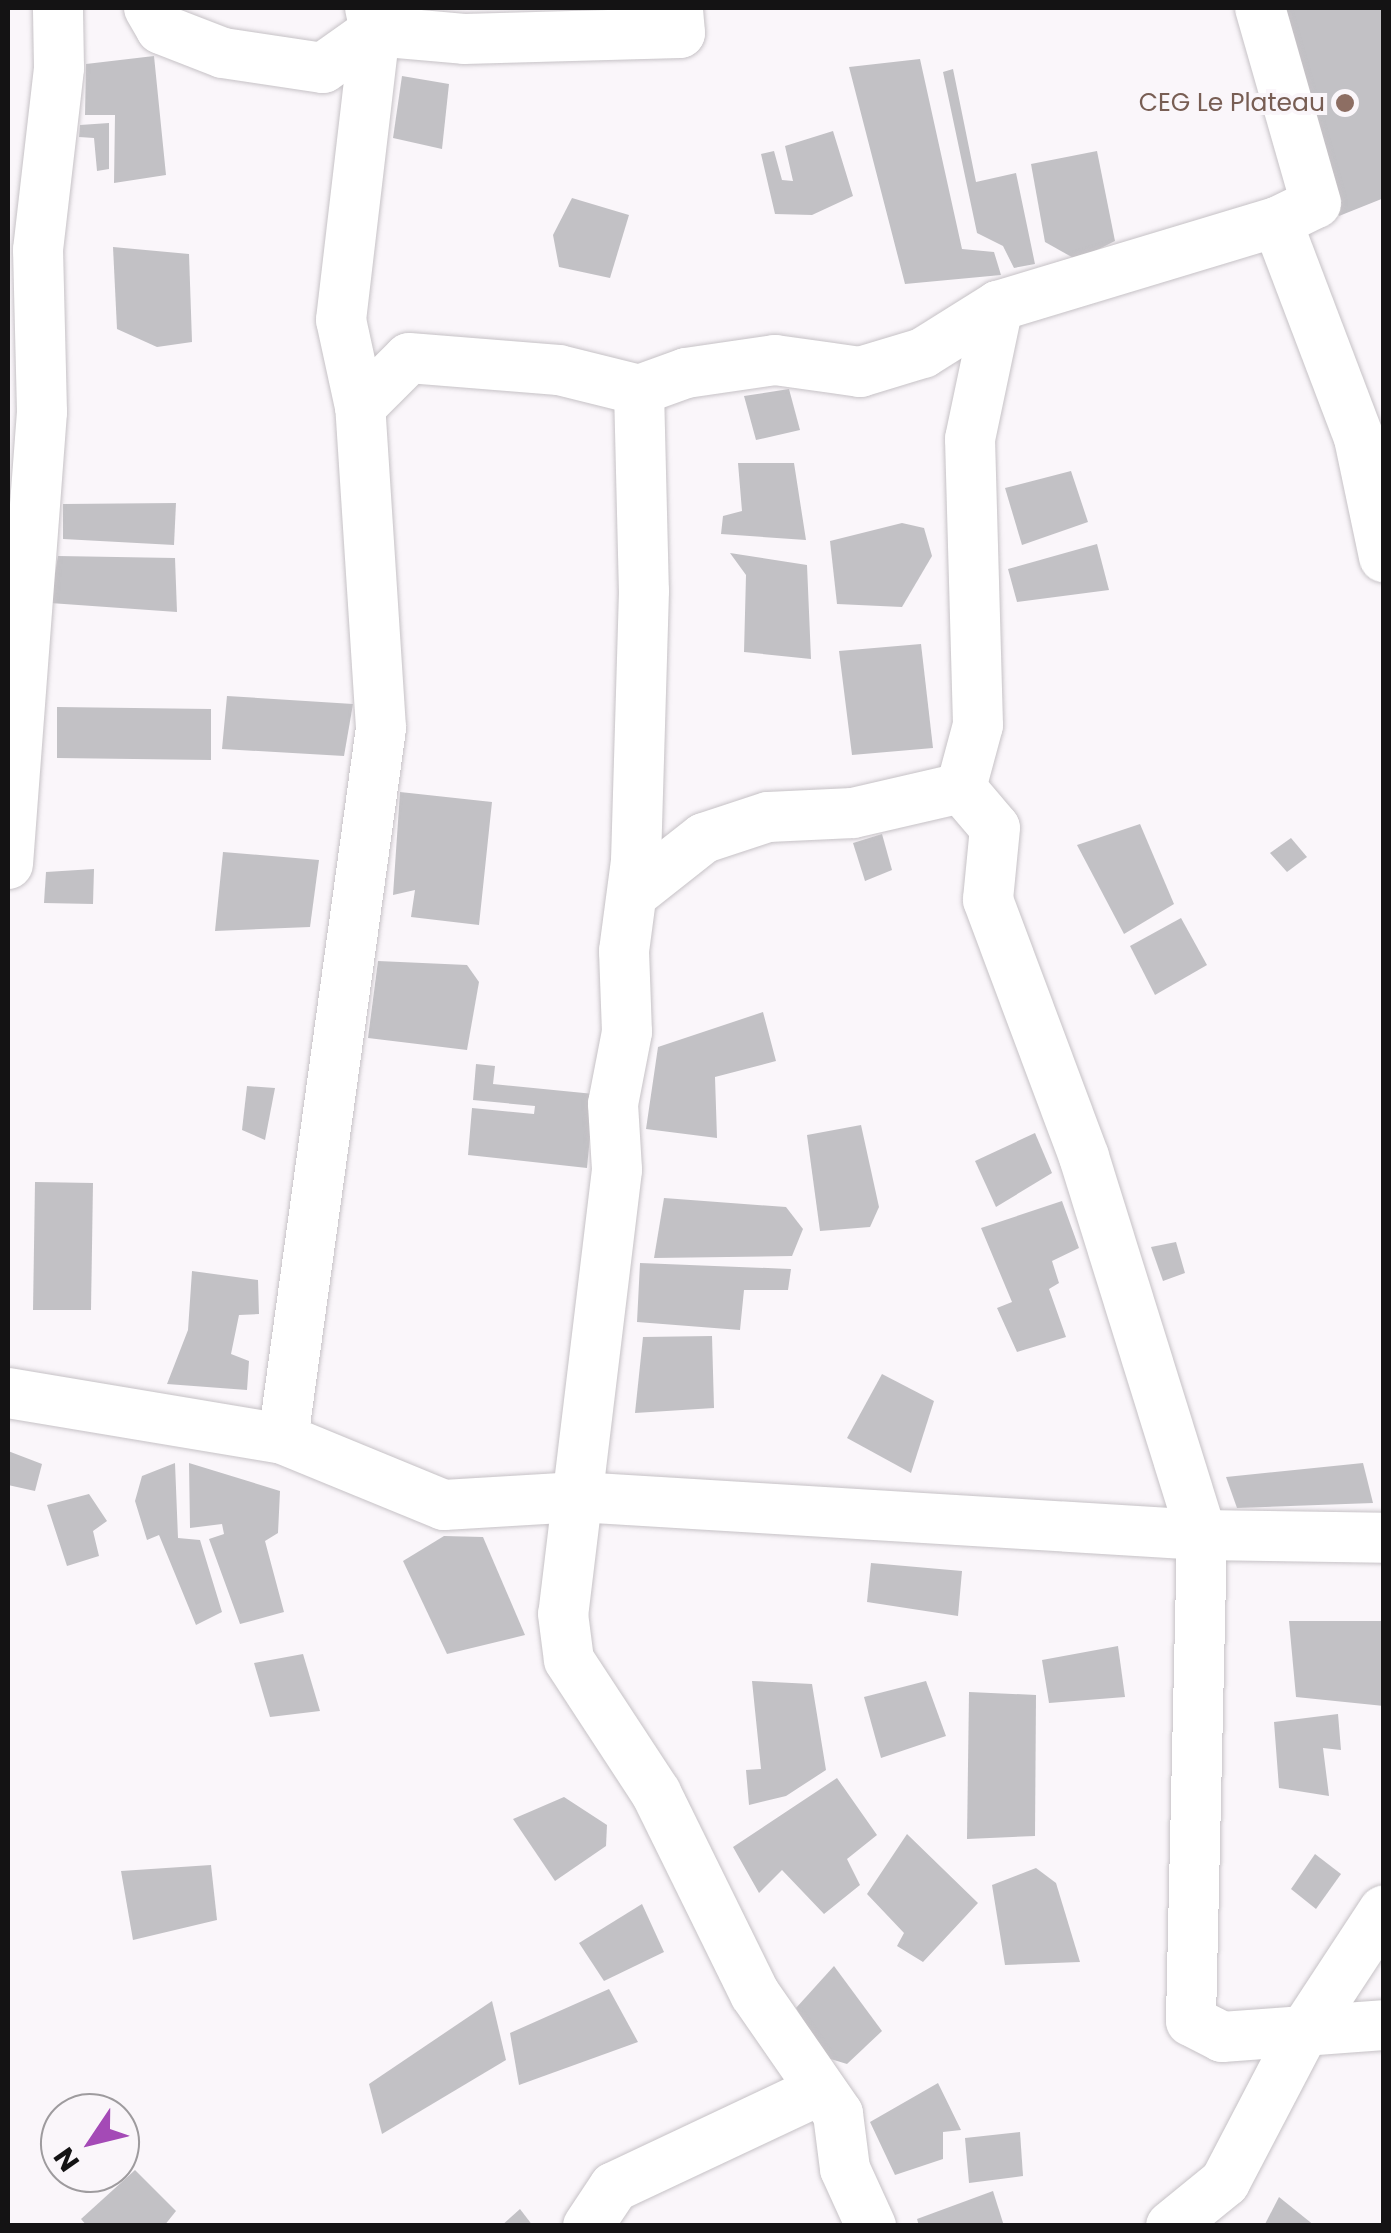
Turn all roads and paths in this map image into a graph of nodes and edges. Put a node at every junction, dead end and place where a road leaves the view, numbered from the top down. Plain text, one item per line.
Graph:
1 (58, 8) edge
2 (149, 8) edge
3 (678, 8) edge
4 (1260, 8) edge
5 (373, 19) edge
6 (1277, 222) junction
7 (998, 306) junction
8 (638, 390) junction
9 (360, 407) junction
10 (1384, 556) edge
11 (961, 788) junction
12 (8, 864) edge
13 (634, 893) junction
14 (8, 1393) edge
15 (284, 1440) junction
16 (578, 1497) junction
17 (1202, 1535) junction
18 (1384, 1538) edge
19 (1384, 1910) edge
20 (1384, 2026) edge
21 (1302, 2036) junction
22 (820, 2090) junction
23 (588, 2226) edge
24 (871, 2226) edge
25 (1171, 2226) edge

1 - 12 street
2 - 5 street
3 - 5 street
4 - 6 street
5 - 9 street
6 - 7 street
6 - 10 street
7 - 8 street
7 - 11 street
8 - 9 street
8 - 13 street
9 - 15 street
11 - 13 street
11 - 17 street
13 - 16 street
14 - 15 street
15 - 16 street
16 - 17 street
16 - 22 street
17 - 18 street
17 - 21 street
19 - 21 street
20 - 21 street
21 - 25 street
22 - 23 street
22 - 24 street

